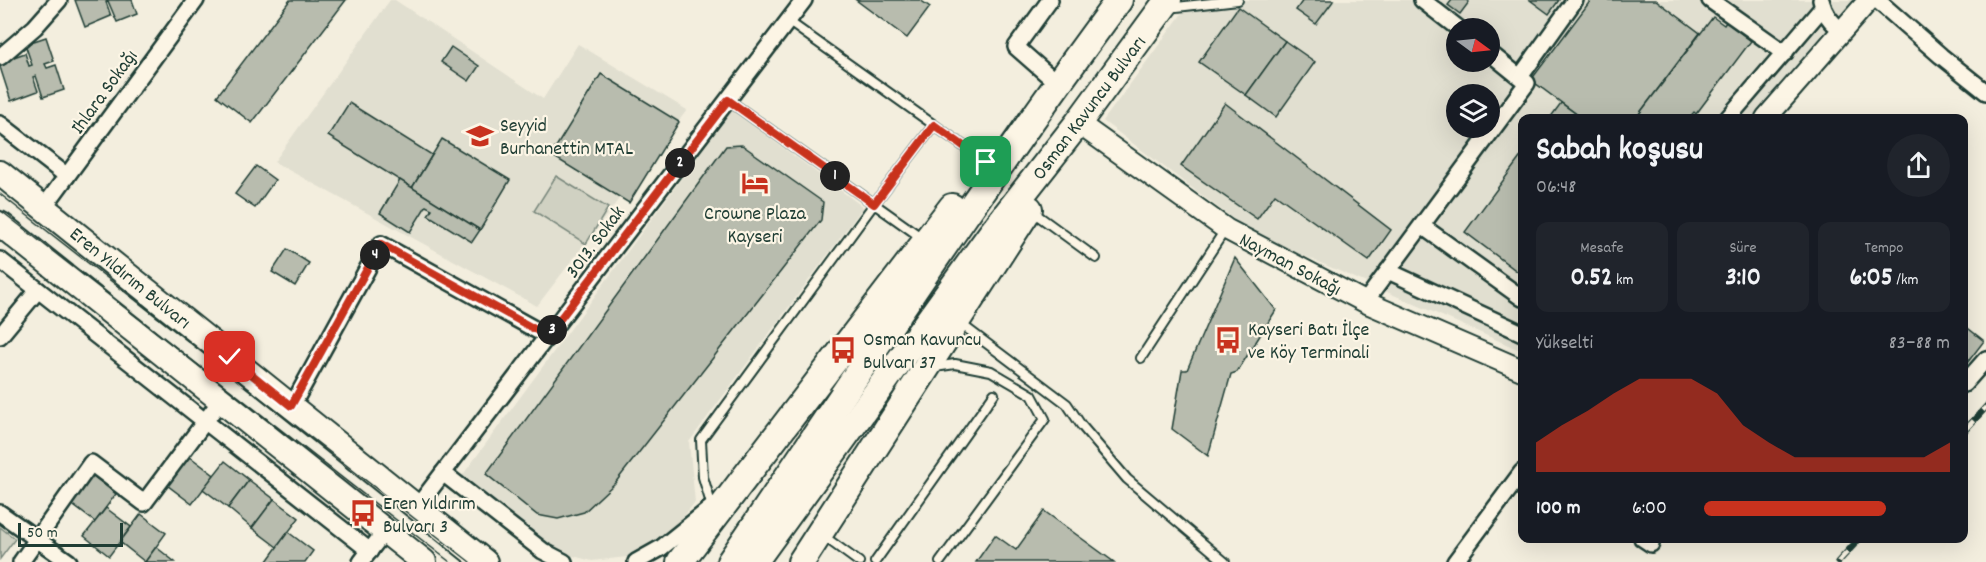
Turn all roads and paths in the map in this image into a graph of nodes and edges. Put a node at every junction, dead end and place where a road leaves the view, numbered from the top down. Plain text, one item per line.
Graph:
1 (59, 0) edge
2 (804, 0) edge
3 (1050, 0) edge
4 (1119, 0) edge
5 (1238, 0) edge
6 (1422, 0) edge
7 (1575, 0) edge
8 (1710, 0) edge
9 (1869, 0) edge
10 (1877, 0) edge
11 (187, 4) edge
12 (1164, 4) edge
13 (1822, 4) edge
14 (1446, 19) edge
15 (788, 21) junction
16 (1842, 30) junction
17 (1785, 53) junction
18 (0, 57) edge
19 (1500, 61) edge
20 (1520, 77) junction
21 (1058, 83) junction
22 (1986, 92) edge
23 (728, 100) junction
24 (1732, 114) edge
25 (1769, 114) edge
26 (0, 123) edge
27 (1078, 123) junction
28 (934, 125) junction
29 (986, 162) junction
30 (0, 173) edge
31 (67, 176) junction
32 (874, 204) junction
33 (44, 207) junction
34 (1029, 210) junction
35 (0, 224) edge
36 (1422, 226) junction
37 (1226, 229) junction
38 (926, 241) junction
39 (1096, 258) dead end
40 (0, 260) edge
41 (1388, 271) junction
42 (38, 290) junction
43 (1518, 295) edge
44 (1365, 302) junction
45 (957, 321) junction
46 (1518, 331) edge
47 (0, 336) edge
48 (547, 336) junction
49 (1141, 358) dead end
50 (1986, 359) edge
51 (927, 367) junction
52 (1518, 368) edge
53 (1968, 379) edge
54 (994, 394) dead end
55 (221, 400) junction
56 (291, 406) junction
57 (205, 421) junction
58 (443, 473) junction
59 (1518, 477) edge
60 (742, 482) junction
61 (417, 507) junction
62 (712, 507) junction
63 (0, 513) edge
64 (385, 531) junction
65 (820, 534) junction
66 (37, 539) junction
67 (366, 556) edge
68 (21, 562) edge
69 (69, 562) edge
70 (424, 562) edge
71 (485, 562) edge
72 (564, 562) edge
73 (636, 562) edge
74 (680, 562) edge
75 (730, 562) edge
76 (754, 562) edge
77 (801, 562) edge
78 (859, 562) edge
79 (875, 562) edge
80 (940, 562) edge
81 (1225, 562) edge
82 (1455, 562) edge

1 - 18 street
2 - 15 street, 3013. Sokak
3 - 21 street
4 - 21 highway, Osman Kavuncu Bulvarı
5 - 12 lane
6 - 14 street
7 - 20 street
8 - 17 street
9 - 16 street
10 - 22 street
11 - 31 street, Ihlara Sokağı
12 - 27 highway, Osman Kavuncu Bulvarı
13 - 16 street
13 - 17 street
15 - 23 street, 3013. Sokak
15 - 28 lane
16 - 25 street
17 - 24 street
19 - 20 street
20 - 36 street
21 - 29 highway
21 - 75 highway, Osman Kavuncu Bulvarı
23 - 32 lane
23 - 48 street, 3013. Sokak
26 - 31 street
27 - 34 highway
27 - 37 street, Nayman Sokağı
27 - 76 highway, Osman Kavuncu Bulvarı
28 - 29 lane
28 - 32 lane
29 - 38 highway
30 - 33 main road, Eren Yıldırım Bulvarı
31 - 33 street, Ihlara Sokağı
32 - 38 lane
32 - 62 lane
33 - 56 main road, Eren Yıldırım Bulvarı
34 - 39 lane
34 - 45 highway
35 - 55 main road, Eren Yıldırım Bulvarı
36 - 41 street
36 - 43 street
37 - 44 street, Nayman Sokağı
37 - 49 lane
38 - 60 highway
40 - 42 street
41 - 44 street
41 - 46 street
42 - 47 street
42 - 57 street
44 - 52 street, Nayman Sokağı
45 - 51 highway
45 - 81 lane
48 - 56 street
48 - 58 street, 3013. Sokak
50 - 53 street
51 - 65 highway
51 - 80 lane
54 - 79 lane
55 - 57 street
55 - 64 main road, Eren Yıldırım Bulvarı
56 - 61 main road, Eren Yıldırım Bulvarı
57 - 66 street
57 - 67 street
58 - 61 street, 3013. Sokak
58 - 72 street
59 - 82 street
60 - 62 street
60 - 74 highway
61 - 71 main road, Eren Yıldırım Bulvarı
62 - 73 street
63 - 66 street
64 - 67 street
64 - 70 main road, Eren Yıldırım Bulvarı
65 - 77 highway
65 - 78 lane
66 - 68 street
66 - 69 street

